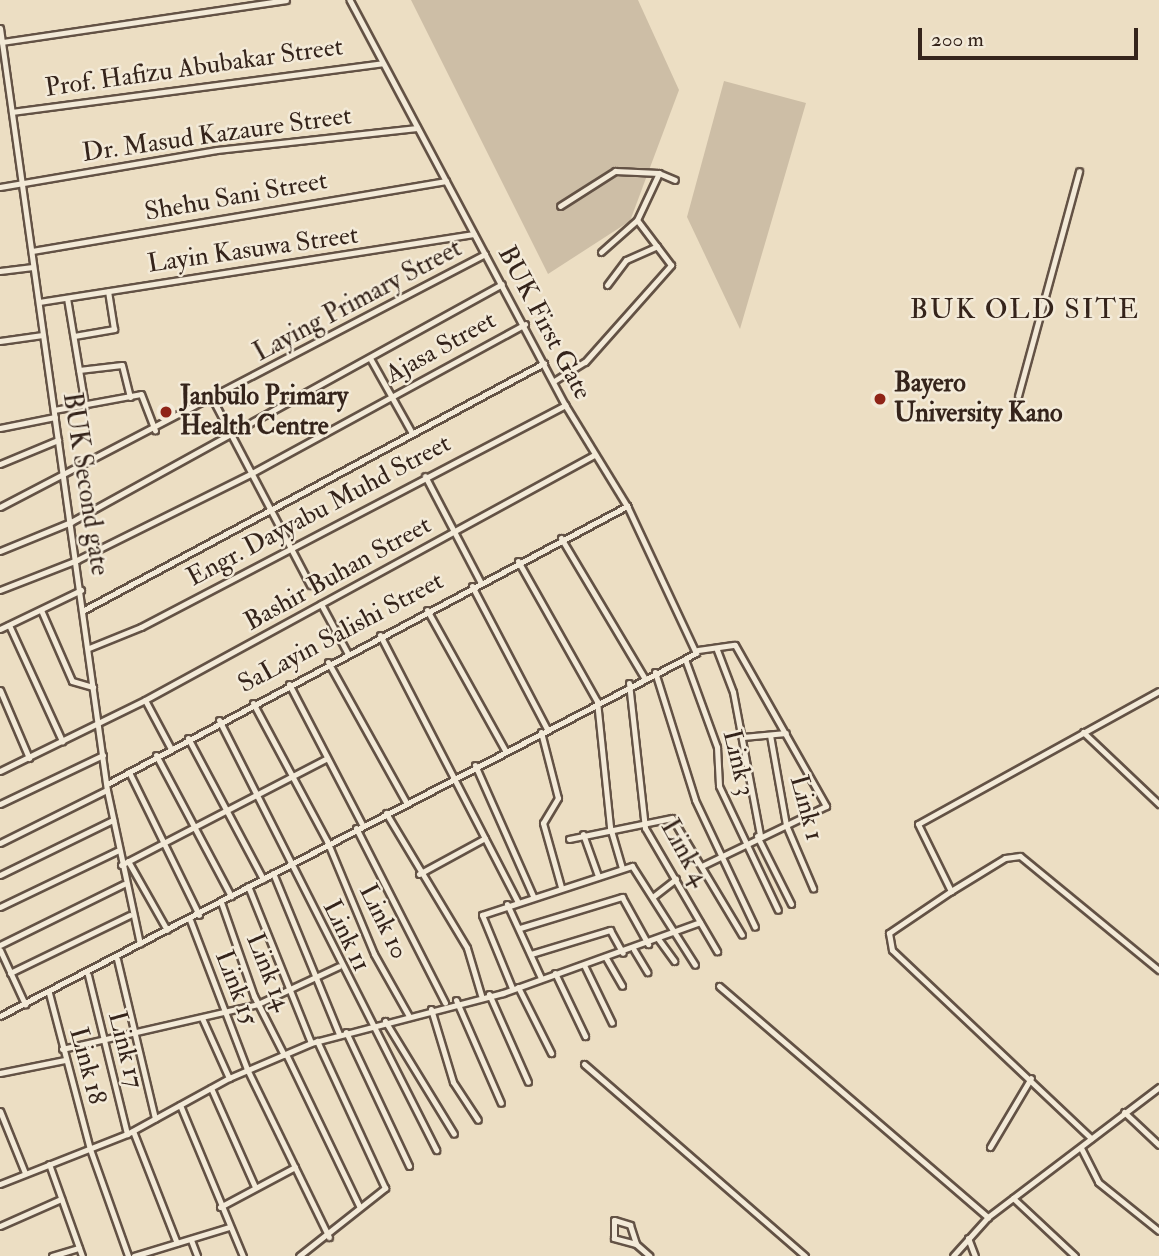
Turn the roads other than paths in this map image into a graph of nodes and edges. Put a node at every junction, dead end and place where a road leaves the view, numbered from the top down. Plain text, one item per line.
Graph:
1 (286, 0) edge
2 (350, 0) edge
3 (0, 28) edge
4 (2, 42) junction
5 (382, 63) junction
6 (12, 112) junction
7 (417, 128) junction
8 (1079, 171) dead end
9 (661, 174) junction
10 (674, 180) dead end
11 (446, 181) junction
12 (23, 184) junction
13 (0, 187) edge
14 (560, 206) dead end
15 (638, 220) junction
16 (474, 233) junction
17 (657, 246) junction
18 (32, 251) junction
19 (601, 251) dead end
20 (485, 254) junction
21 (33, 267) junction
22 (0, 271) edge
23 (502, 284) junction
24 (607, 285) dead end
25 (108, 291) junction
26 (67, 298) junction
27 (39, 302) junction
28 (524, 324) junction
29 (43, 335) junction
30 (74, 336) junction
31 (0, 341) edge
32 (371, 360) junction
33 (544, 363) junction
34 (79, 370) junction
35 (554, 381) junction
36 (130, 397) junction
37 (1018, 397) dead end
38 (390, 399) junction
39 (213, 400) junction
40 (565, 405) junction
41 (85, 406) junction
42 (54, 414) junction
43 (0, 428) edge
44 (155, 430) junction
45 (412, 433) junction
46 (233, 434) junction
47 (58, 440) junction
48 (594, 455) junction
49 (0, 464) edge
50 (252, 473) junction
51 (425, 476) junction
52 (63, 478) junction
53 (626, 506) junction
54 (0, 507) edge
55 (268, 510) junction
56 (71, 522) junction
57 (455, 531) junction
58 (561, 538) junction
59 (290, 548) junction
60 (0, 551) edge
61 (77, 560) junction
62 (518, 561) junction
63 (480, 581) junction
64 (310, 585) dead end
65 (472, 586) junction
66 (0, 590) edge
67 (81, 590) junction
68 (321, 604) junction
69 (41, 610) junction
70 (84, 610) junction
71 (427, 610) junction
72 (9, 625) junction
73 (0, 629) edge
74 (380, 635) junction
75 (89, 648) junction
76 (698, 650) junction
77 (717, 650) junction
78 (347, 652) junction
79 (685, 659) junction
80 (328, 662) junction
81 (655, 672) junction
82 (644, 677) junction
83 (629, 683) junction
84 (289, 684) junction
85 (93, 687) junction
86 (0, 690) edge
87 (1159, 691) edge
88 (145, 700) junction
89 (597, 701) junction
90 (253, 703) junction
91 (219, 720) junction
92 (99, 724) junction
93 (544, 730) junction
94 (1083, 732) junction
95 (786, 733) junction
96 (770, 735) junction
97 (743, 737) junction
98 (188, 738) junction
99 (62, 741) junction
100 (170, 747) junction
101 (505, 750) junction
102 (103, 755) junction
103 (156, 755) junction
104 (29, 758) junction
105 (327, 758) junction
106 (475, 765) junction
107 (0, 771) edge
108 (129, 772) junction
109 (291, 775) junction
110 (454, 775) junction
111 (107, 787) junction
112 (258, 791) junction
113 (406, 802) junction
114 (0, 804) edge
115 (1159, 804) edge
116 (226, 807) junction
117 (386, 813) junction
118 (113, 820) junction
119 (786, 825) junction
120 (359, 826) junction
121 (193, 827) junction
122 (610, 827) junction
123 (645, 828) junction
124 (583, 834) junction
125 (758, 835) junction
126 (485, 838) junction
127 (569, 839) dead end
128 (327, 841) junction
129 (0, 843) edge
130 (162, 843) junction
131 (742, 843) junction
132 (117, 851) junction
133 (720, 853) junction
134 (128, 861) junction
135 (295, 861) junction
136 (121, 865) junction
137 (702, 866) junction
138 (622, 868) junction
139 (273, 873) junction
140 (419, 874) junction
141 (0, 875) edge
142 (598, 876) junction
143 (263, 879) junction
144 (676, 879) junction
145 (124, 884) junction
146 (248, 886) junction
147 (561, 887) junction
148 (813, 888) dead end
149 (951, 891) junction
150 (231, 895) junction
151 (533, 895) junction
152 (654, 896) junction
153 (517, 901) junction
154 (221, 902) junction
155 (507, 904) junction
156 (791, 904) dead end
157 (0, 907) edge
158 (778, 911) dead end
159 (130, 915) junction
160 (199, 915) junction
161 (190, 920) junction
162 (700, 922) junction
163 (755, 927) dead end
164 (520, 928) junction
165 (167, 930) junction
166 (676, 934) junction
167 (742, 935) dead end
168 (659, 940) junction
169 (140, 944) junction
170 (648, 944) junction
171 (0, 945) edge
172 (0, 950) edge
173 (634, 950) junction
174 (717, 951) dead end
175 (623, 953) junction
176 (531, 954) junction
177 (606, 958) junction
178 (117, 959) junction
179 (674, 961) dead end
180 (584, 965) junction
181 (695, 965) dead end
182 (339, 966) junction
183 (1159, 970) edge
184 (647, 972) dead end
185 (10, 973) junction
186 (555, 973) junction
187 (88, 975) junction
188 (316, 978) junction
189 (541, 978) junction
190 (622, 986) dead end
191 (719, 986) dead end
192 (515, 987) junction
193 (288, 992) junction
194 (49, 993) junction
195 (489, 994) junction
196 (481, 995) junction
197 (456, 1000) junction
198 (445, 1003) junction
199 (25, 1004) junction
200 (258, 1004) junction
201 (431, 1009) junction
202 (224, 1013) junction
203 (0, 1016) edge
204 (410, 1016) junction
205 (202, 1018) junction
206 (385, 1021) junction
207 (612, 1023) dead end
208 (368, 1026) junction
209 (135, 1031) junction
210 (346, 1032) junction
211 (339, 1034) junction
212 (585, 1035) dead end
213 (102, 1038) junction
214 (314, 1042) junction
215 (62, 1049) junction
216 (551, 1053) dead end
217 (285, 1054) junction
218 (65, 1060) junction
219 (583, 1064) dead end
220 (247, 1069) junction
221 (0, 1073) edge
222 (229, 1078) junction
223 (1031, 1078) junction
224 (528, 1082) dead end
225 (1159, 1087) edge
226 (211, 1088) junction
227 (501, 1103) dead end
228 (180, 1105) junction
229 (0, 1111) edge
230 (1124, 1112) junction
231 (155, 1119) junction
232 (478, 1120) dead end
233 (130, 1132) junction
234 (454, 1133) dead end
235 (1091, 1138) junction
236 (1159, 1145) edge
237 (990, 1147) dead end
238 (1081, 1148) junction
239 (90, 1149) junction
240 (436, 1150) dead end
241 (49, 1164) junction
242 (409, 1166) dead end
243 (295, 1167) junction
244 (25, 1173) junction
245 (0, 1184) edge
246 (256, 1188) junction
247 (1013, 1198) junction
248 (61, 1199) junction
249 (359, 1206) junction
250 (220, 1207) junction
251 (988, 1217) junction
252 (0, 1226) edge
253 (229, 1227) junction
254 (1159, 1231) edge
255 (329, 1237) junction
256 (968, 1238) junction
257 (191, 1240) junction
258 (177, 1243) junction
259 (636, 1244) junction
260 (79, 1248) junction
261 (150, 1254) edge
262 (52, 1256) edge
263 (82, 1256) edge
264 (128, 1256) edge
265 (134, 1256) edge
266 (197, 1256) edge
267 (243, 1256) edge
268 (299, 1256) edge
269 (650, 1256) edge
270 (805, 1256) edge
271 (953, 1256) edge
272 (975, 1256) edge
273 (1075, 1256) edge

1 - 4 street
2 - 5 street, BUK First Gate
3 - 4 street, BUK Second gate
4 - 6 street, BUK Second gate
5 - 6 street, Prof. Hafizu Abubakar Street
5 - 7 street, BUK First Gate
6 - 12 street, BUK Second gate
7 - 11 street, BUK First Gate
7 - 12 street, Dr. Masud Kazaure Street
8 - 37 street
9 - 10 street
9 - 14 street
9 - 15 street
11 - 16 street, BUK First Gate
11 - 18 street, Shehu Sani Street
12 - 13 street, Dr. Masud Kazaure Street
12 - 18 street, BUK Second gate
15 - 17 street
15 - 19 street
16 - 20 street, BUK First Gate
16 - 25 street, Layin Kasuwa Street
17 - 24 street
17 - 35 street
18 - 21 street, BUK Second gate
20 - 23 street, BUK First Gate
20 - 39 street, Laying Primary Street
21 - 22 street
21 - 27 street, BUK Second gate
23 - 28 street, BUK First Gate
23 - 32 street
25 - 26 street, Layin Kasuwa Street
25 - 30 street
26 - 27 street, Layin Kasuwa Street
26 - 30 street
27 - 29 street, BUK Second gate
28 - 33 street, BUK First Gate
28 - 38 street, Ajasa Street
29 - 31 street
29 - 42 street, BUK Second gate
30 - 34 street
32 - 38 street
32 - 46 street
33 - 35 street, BUK First Gate
33 - 45 street
34 - 36 street
34 - 41 street
35 - 40 street, BUK First Gate
36 - 41 street
36 - 44 street
38 - 45 street
38 - 50 street, Ajasa Street
39 - 44 street, Laying Primary Street
39 - 46 street
40 - 48 street, BUK First Gate
40 - 51 street, Engr. Dayyabu Muhd Street
41 - 42 street
42 - 43 street
42 - 47 street, BUK Second gate
44 - 52 street, Laying Primary Street
45 - 55 street
46 - 50 street
46 - 56 street
47 - 49 street
47 - 52 street, BUK Second gate
48 - 53 street, BUK First Gate
48 - 57 street, Bashir Buhan Street
50 - 55 street
50 - 61 street, Ajasa Street
51 - 57 street
51 - 59 street, Engr. Dayyabu Muhd Street
52 - 54 street, Laying Primary Street
52 - 56 street, BUK Second gate
53 - 58 street, SaLayin Salishi Street
53 - 76 street, BUK First Gate
55 - 59 street
55 - 70 street
56 - 60 street
56 - 61 street, BUK Second gate
57 - 63 street
57 - 68 street, Bashir Buhan Street
58 - 62 street, SaLayin Salishi Street
58 - 82 street
59 - 64 street
59 - 75 street, Engr. Dayyabu Muhd Street
61 - 66 street, Ajasa Street
61 - 67 street, BUK Second gate
62 - 63 street, SaLayin Salishi Street
62 - 89 street
63 - 65 street, SaLayin Salishi Street
65 - 71 street, SaLayin Salishi Street
65 - 93 street
67 - 69 street
67 - 70 street, BUK Second gate
68 - 78 street
68 - 88 street, Bashir Buhan Street
69 - 72 street
69 - 85 street
70 - 75 street, BUK Second gate
71 - 74 street, SaLayin Salishi Street
71 - 101 street
72 - 73 street
72 - 99 street
74 - 78 street, SaLayin Salishi Street
74 - 110 street
75 - 85 street, BUK Second gate
76 - 77 street
76 - 79 street
77 - 95 street
77 - 97 street
78 - 80 street, SaLayin Salishi Street
79 - 81 street
79 - 131 street, Link 3
80 - 84 street, SaLayin Salishi Street
80 - 113 street
81 - 82 street
81 - 133 street, Link 4
82 - 83 street
83 - 89 street
83 - 123 street, Link 4
84 - 90 street, SaLayin Salishi Street
84 - 105 street
85 - 92 street, BUK Second gate
86 - 104 street
87 - 94 street
88 - 92 street, Bashir Buhan Street
88 - 100 street
89 - 93 street
89 - 122 street
90 - 91 street, SaLayin Salishi Street
90 - 109 street, Link 10
91 - 98 street, SaLayin Salishi Street
91 - 112 street, Link 11
92 - 99 street, Bashir Buhan Street
92 - 102 street, BUK Second gate
93 - 101 street
93 - 147 street
94 - 115 street
94 - 149 street
95 - 96 street
95 - 119 street
96 - 97 street
96 - 119 street, Link 1
97 - 125 street
98 - 100 street, SaLayin Salishi Street
98 - 116 street
99 - 104 street, Bashir Buhan Street
100 - 103 street, SaLayin Salishi Street
101 - 106 street
102 - 111 street, BUK Second gate
102 - 114 street
103 - 108 street, SaLayin Salishi Street
103 - 121 street
104 - 107 street, Bashir Buhan Street
105 - 109 street
105 - 120 street
106 - 110 street
106 - 151 street
108 - 111 street, SaLayin Salishi Street
108 - 130 street
109 - 112 street
109 - 128 street, Link 10
110 - 113 street
110 - 126 street
110 - 153 street
111 - 118 street, BUK Second gate
111 - 129 street, SaLayin Salishi Street
112 - 116 street
112 - 135 street, Link 11
113 - 117 street
116 - 121 street
116 - 143 street
117 - 120 street
117 - 140 street
118 - 132 street, BUK Second gate
118 - 141 street
119 - 125 street
119 - 148 street, Link 1
120 - 128 street
120 - 198 street
121 - 130 street
121 - 150 street
122 - 123 street
122 - 124 street
122 - 138 street
123 - 137 street
123 - 144 street, Link 4
124 - 127 street
124 - 142 street
125 - 131 street
125 - 156 street
126 - 140 street
126 - 153 street
128 - 135 street
128 - 204 street, Link 10
130 - 134 street
130 - 160 street
131 - 133 street
131 - 158 street, Link 3
132 - 136 street, BUK Second gate
132 - 157 street
133 - 137 street
133 - 163 street, Link 4
134 - 136 street
134 - 165 street
135 - 139 street
135 - 182 street, Link 11
136 - 145 street, BUK Second gate
137 - 167 street
138 - 142 street
138 - 152 street
139 - 143 street
139 - 188 street
140 - 196 street
142 - 147 street
143 - 146 street
144 - 152 street
144 - 162 street, Link 4
145 - 159 street, BUK Second gate
145 - 171 street
146 - 150 street
146 - 193 street
147 - 151 street
149 - 183 street
149 - 223 street
150 - 154 street
151 - 153 street
152 - 166 street
153 - 155 street
154 - 160 street
154 - 200 street, Link 14
155 - 164 street
155 - 192 street
159 - 169 street, BUK Second gate
159 - 185 street
160 - 161 street
161 - 165 street
161 - 202 street, Link 15
162 - 166 street
162 - 174 street, Link 4
164 - 170 street
164 - 176 street
165 - 169 street
166 - 168 street
166 - 181 street
168 - 170 street
168 - 179 street
169 - 178 street
170 - 173 street
172 - 185 street
173 - 175 street
173 - 184 street
175 - 176 street
175 - 177 street
176 - 189 street
177 - 180 street
177 - 190 street
178 - 187 street
178 - 209 street
180 - 186 street
180 - 207 street
182 - 188 street
182 - 208 street, Link 11
185 - 199 street
186 - 189 street
186 - 212 street
187 - 194 street
187 - 213 street, Link 17
188 - 193 street
188 - 211 street
189 - 192 street
191 - 251 street
192 - 195 street
192 - 216 street
193 - 200 street
193 - 214 street
194 - 199 street
194 - 215 street, Link 18
195 - 196 street
195 - 224 street
196 - 197 street
197 - 198 street
197 - 227 street
198 - 201 street
199 - 203 street
200 - 202 street
200 - 217 street, Link 14
201 - 204 street
201 - 232 street
202 - 205 street
202 - 220 street, Link 15
204 - 206 street
205 - 209 street
205 - 222 street
206 - 208 street
206 - 234 street
208 - 210 street
208 - 240 street, Link 11
209 - 213 street
209 - 231 street
210 - 211 street
210 - 242 street
211 - 214 street
213 - 215 street
213 - 233 street, Link 17
214 - 217 street
214 - 249 street
215 - 218 street, Link 18
217 - 220 street
217 - 249 street, Link 14
218 - 221 street
218 - 239 street, Link 18
219 - 270 street
220 - 222 street
220 - 243 street, Link 15
222 - 226 street
223 - 235 street
223 - 237 street
225 - 230 street
226 - 228 street
226 - 246 street
228 - 231 street
228 - 250 street
229 - 244 street
230 - 235 street
230 - 236 street
231 - 233 street
233 - 239 street
233 - 258 street, Link 17
235 - 238 street
238 - 247 street
238 - 254 street
239 - 241 street
239 - 264 street, Link 18
241 - 244 street
241 - 248 street
243 - 246 street
243 - 255 street, Link 15
244 - 245 street
246 - 250 street
247 - 251 street
247 - 273 street
248 - 252 street
248 - 260 street
249 - 255 street
250 - 253 street
251 - 256 street
253 - 257 street
253 - 267 street
255 - 268 street
256 - 271 street
256 - 272 street
257 - 258 street
257 - 266 street
258 - 261 street
259 - 259 street
259 - 269 street
260 - 262 street
260 - 263 street
261 - 265 street

